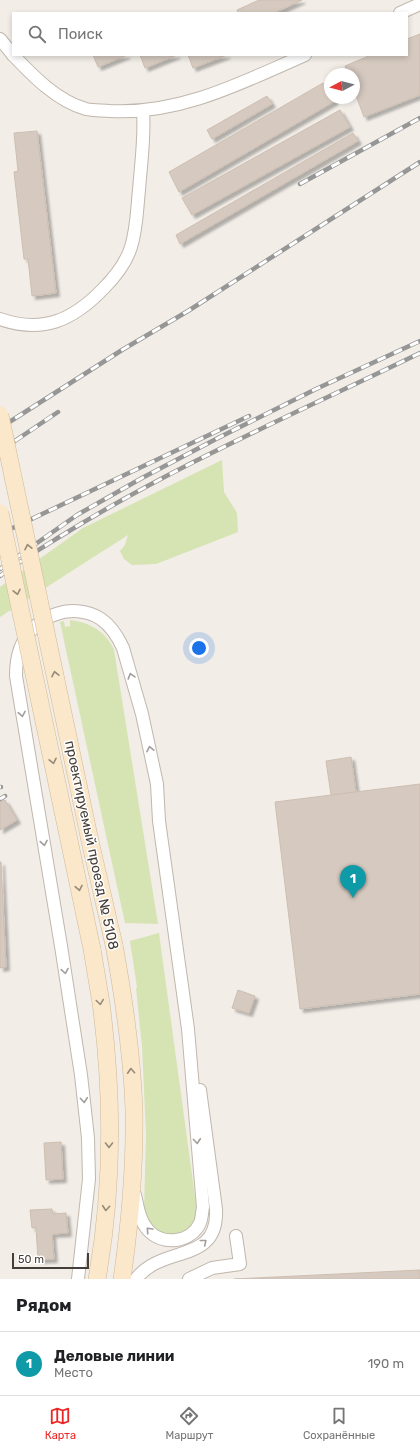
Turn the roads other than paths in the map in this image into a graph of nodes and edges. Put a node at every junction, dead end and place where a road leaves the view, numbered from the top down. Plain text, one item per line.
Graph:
1 (420, 4) edge
2 (402, 12) edge
3 (0, 39) edge
4 (12, 54) edge
5 (14, 56) edge
6 (303, 56) edge
7 (143, 111) junction
8 (0, 319) edge
9 (0, 415) edge
10 (0, 513) edge
11 (188, 1029) junction
12 (132, 1181) junction
13 (236, 1236) dead end
14 (78, 1279) edge
15 (96, 1279) edge
16 (122, 1279) edge
17 (136, 1279) edge
18 (189, 1279) edge

1 - 2 street
3 - 4 street
5 - 7 street
6 - 7 street
7 - 8 street
12 -> 9 main road, проектируемый проезд № 5108, bridge
10 -> 15 main road, проектируемый проезд № 5108, bridge
11 -> 12 street
11 -> 14 street
17 -> 11 street
12 - 16 main road, проектируемый проезд № 5108
13 - 18 street

